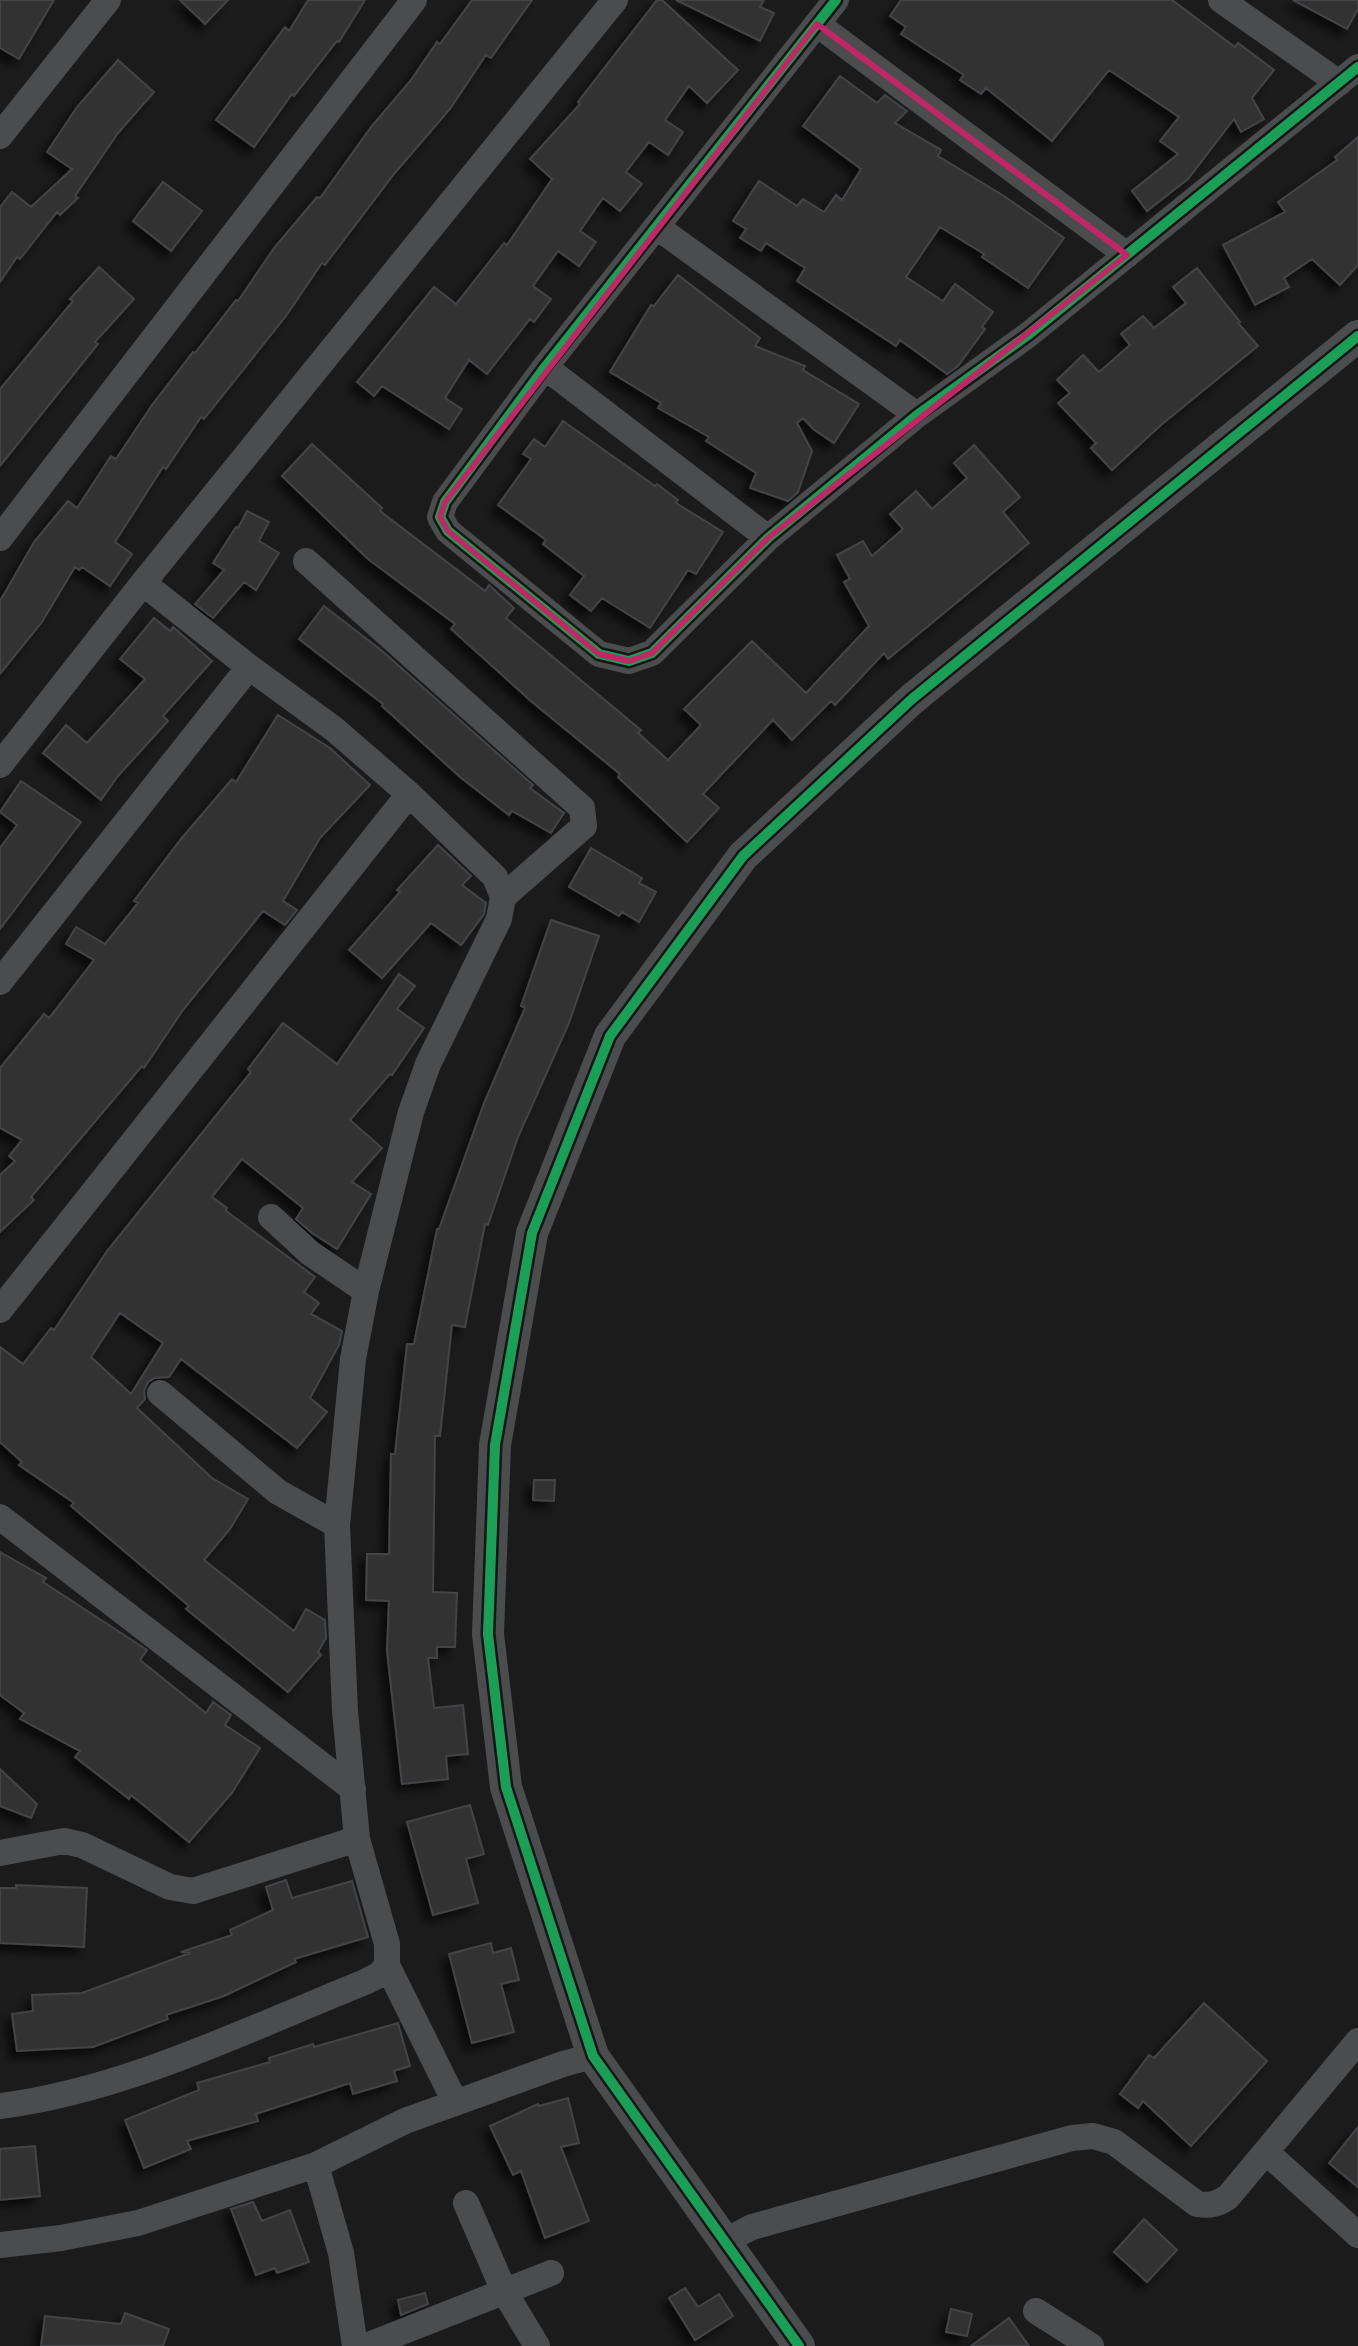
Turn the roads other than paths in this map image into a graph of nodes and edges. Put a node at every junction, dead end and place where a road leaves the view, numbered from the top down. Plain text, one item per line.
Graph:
1 (108, 0) edge
2 (414, 0) edge
3 (615, 0) edge
4 (836, 0) edge
5 (1221, 0) edge
6 (817, 24) junction
7 (1349, 75) edge
8 (0, 136) edge
9 (657, 227) junction
10 (1127, 255) junction
11 (1358, 336) edge
12 (545, 367) junction
13 (917, 415) junction
14 (0, 538) edge
15 (768, 538) junction
16 (306, 561) dead end
17 (143, 583) junction
18 (249, 667) junction
19 (0, 765) edge
20 (409, 794) junction
21 (503, 897) junction
22 (0, 982) edge
23 (271, 1217) dead end
24 (366, 1291) junction
25 (0, 1310) edge
26 (160, 1393) dead end
27 (0, 1517) edge
28 (337, 1525) junction
29 (353, 1789) junction
30 (357, 1839) junction
31 (0, 1853) edge
32 (387, 1965) junction
33 (1358, 2041) edge
34 (593, 2056) junction
35 (455, 2102) junction
36 (0, 2106) edge
37 (1266, 2152) junction
38 (316, 2165) junction
39 (466, 2203) dead end
40 (1358, 2235) edge
41 (725, 2241) junction
42 (0, 2245) edge
43 (551, 2273) dead end
44 (504, 2291) junction
45 (1036, 2311) dead end
46 (355, 2346) edge
47 (366, 2346) edge
48 (537, 2346) edge
49 (799, 2346) edge
50 (1091, 2346) edge

1 - 8 street
2 - 14 street
3 - 17 street
4 - 6 street
5 - 7 street
6 - 9 street
6 - 10 street
7 - 10 street
9 - 12 street
9 - 13 street
10 - 13 street
11 - 34 street
12 - 15 street
12 - 15 street
13 - 15 street
16 - 21 street
17 - 18 street
17 - 19 street
18 - 20 street
18 - 22 street
20 - 21 street
20 - 25 street
21 - 24 street
23 - 24 street
24 - 28 street
26 - 28 street
27 - 29 street
28 - 29 street
29 - 30 street
30 - 31 street
30 - 32 street
32 - 35 street
32 - 36 street
33 - 37 street
34 - 35 street
34 - 41 street
35 - 38 street
37 - 40 street
37 - 41 street
38 - 42 street
38 - 46 street
39 - 44 street
41 - 49 street
43 - 44 street
44 - 47 street
44 - 48 street
45 - 50 street

